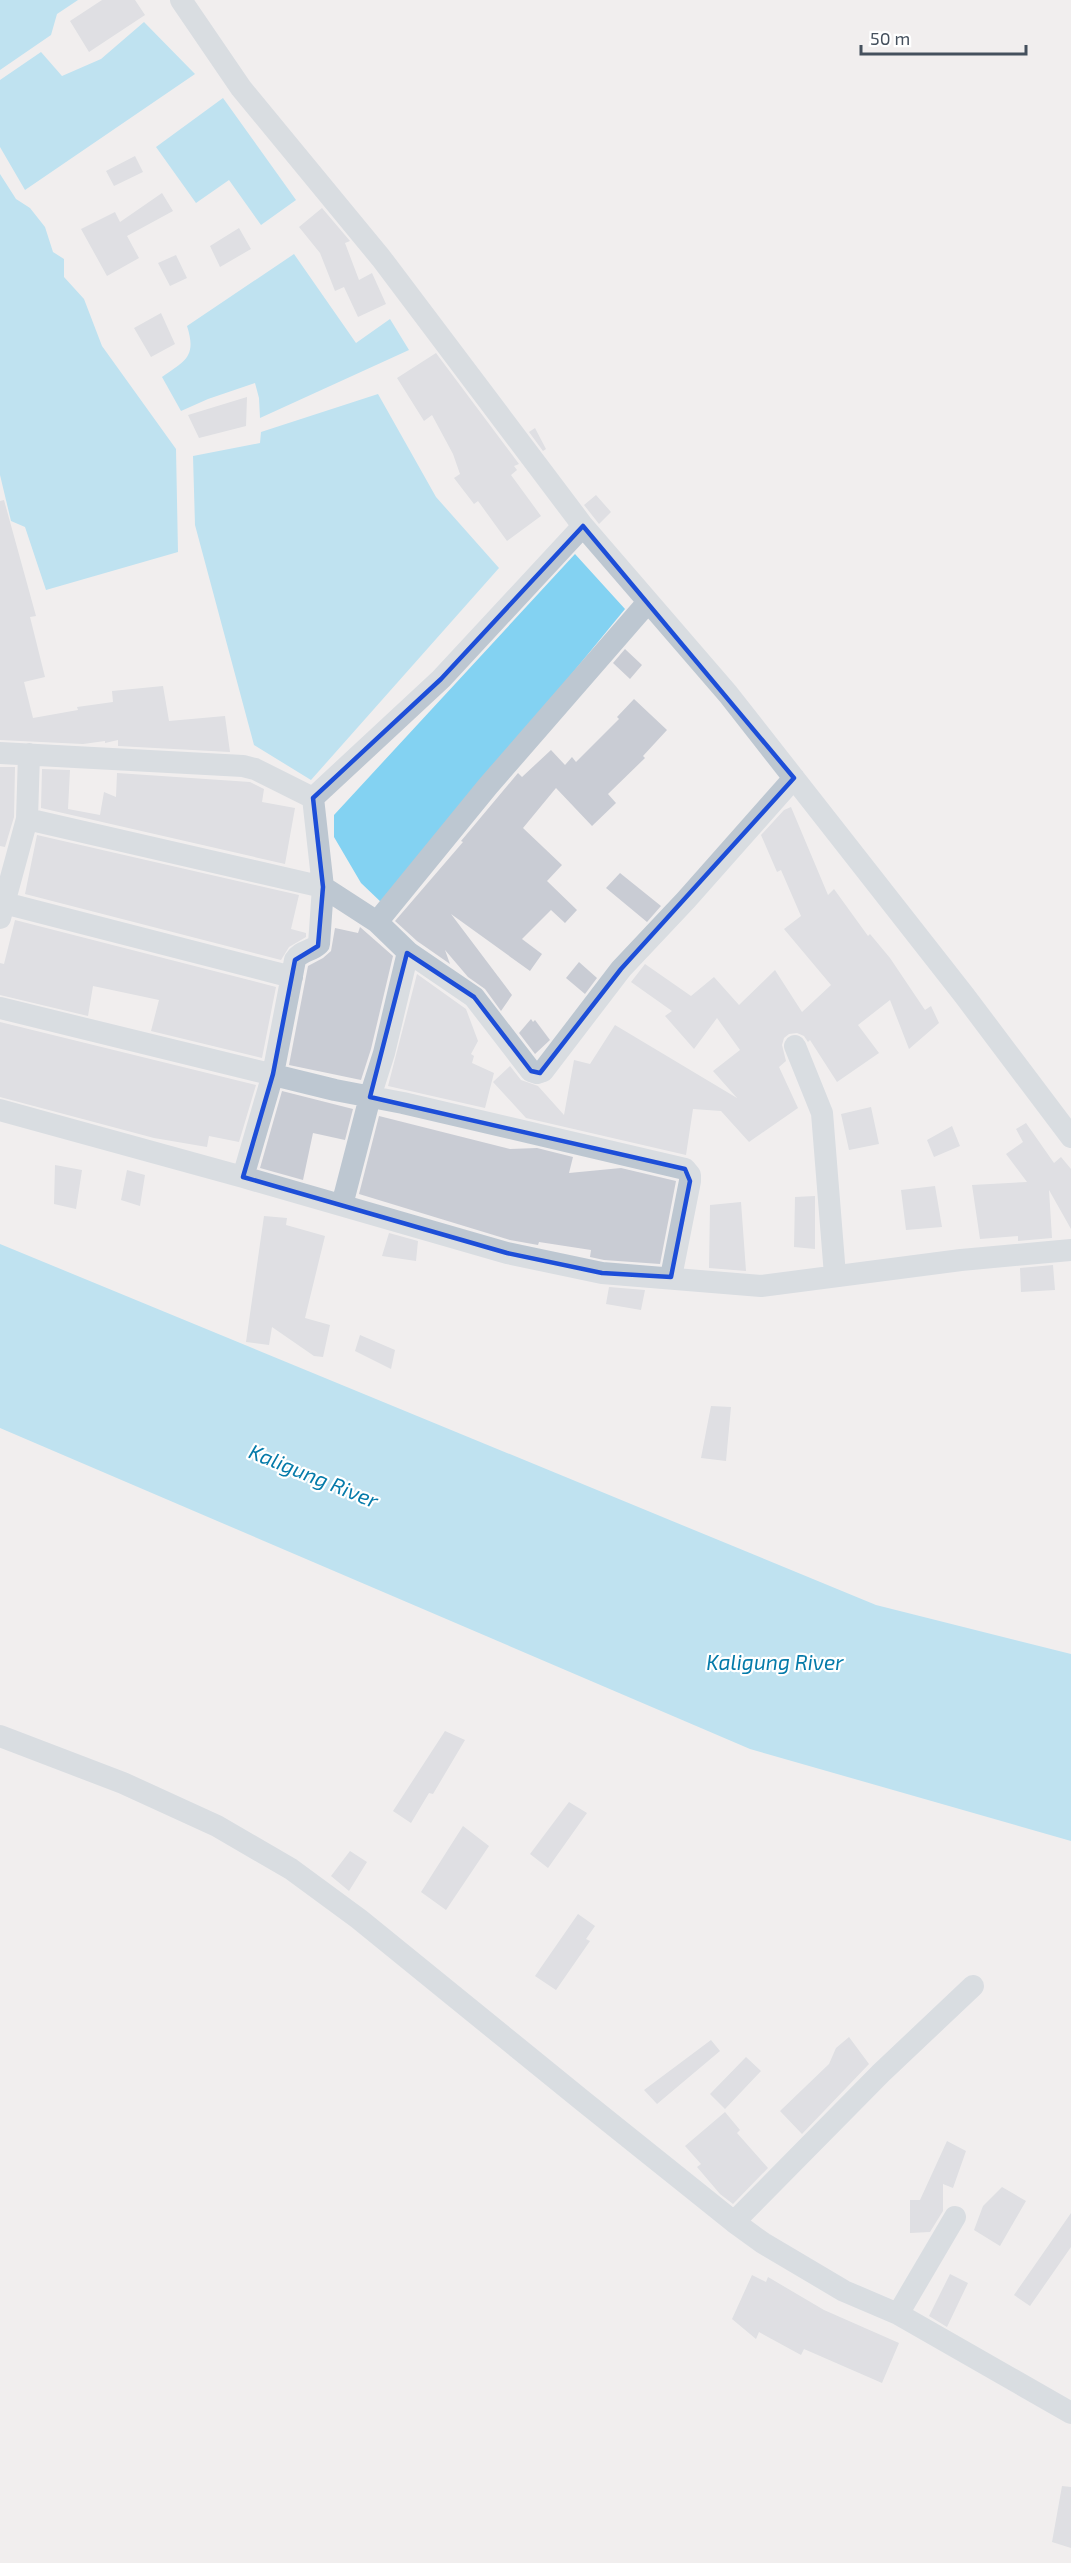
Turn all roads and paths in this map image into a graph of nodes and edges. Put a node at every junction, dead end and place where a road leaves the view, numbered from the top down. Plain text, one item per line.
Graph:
1 (181, 0) edge
2 (583, 526) junction
3 (648, 602) junction
4 (0, 753) edge
5 (28, 754) junction
6 (794, 778) junction
7 (313, 798) junction
8 (27, 819) junction
9 (323, 887) junction
10 (2, 911) edge
11 (377, 922) junction
12 (408, 952) junction
13 (292, 977) junction
14 (0, 1008) edge
15 (795, 1046) dead end
16 (273, 1074) junction
17 (370, 1097) junction
18 (0, 1110) edge
19 (1071, 1137) edge
20 (243, 1177) junction
21 (342, 1205) junction
22 (1071, 1250) edge
23 (835, 1275) junction
24 (671, 1277) junction
25 (0, 1736) edge
26 (973, 1986) dead end
27 (955, 2217) dead end
28 (734, 2222) junction
29 (898, 2314) junction
30 (1071, 2413) edge

1 - 2 street
2 - 3 street
2 - 7 street
3 - 6 street
3 - 11 street
4 - 5 street
5 - 7 street
5 - 8 street
6 - 12 street
6 - 19 street
7 - 9 street
8 - 9 street
8 - 10 street
9 - 11 street
9 - 13 street
10 - 13 street
11 - 12 street
12 - 17 street
13 - 16 street
14 - 16 street
15 - 23 street
16 - 17 street
16 - 20 street
17 - 21 street
17 - 24 street
18 - 20 street
20 - 21 street
21 - 24 street
22 - 23 street
23 - 24 street
25 - 28 street
26 - 28 street
27 - 29 street
28 - 29 street
29 - 30 street

